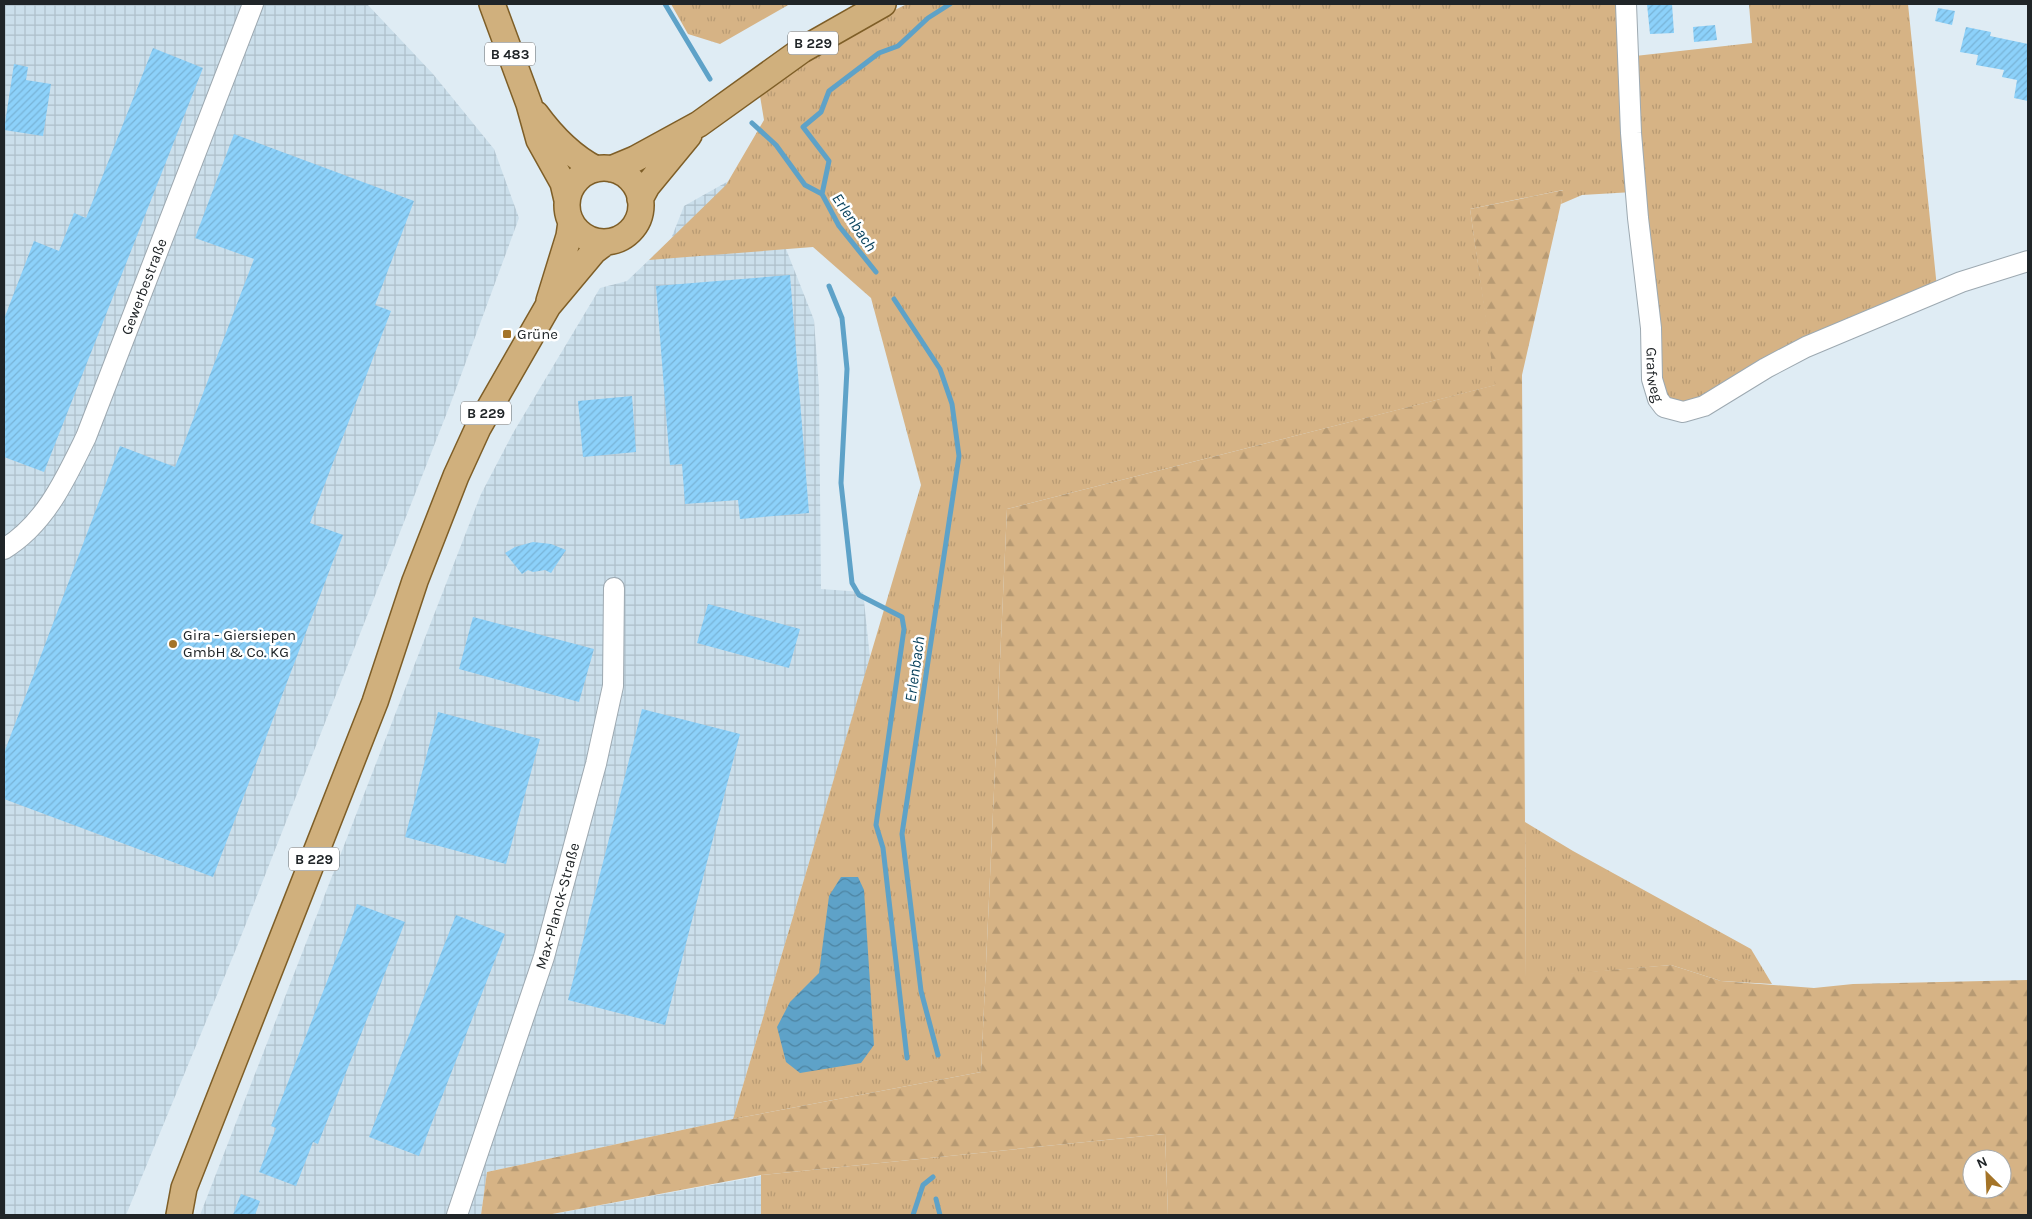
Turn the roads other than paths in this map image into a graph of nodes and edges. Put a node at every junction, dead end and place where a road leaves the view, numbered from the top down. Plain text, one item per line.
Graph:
1 (254, 4) edge
2 (492, 4) edge
3 (883, 4) edge
4 (1626, 4) edge
5 (529, 104) junction
6 (699, 124) junction
7 (604, 169) junction
8 (640, 199) junction
9 (569, 211) junction
10 (606, 242) junction
11 (2028, 261) edge
12 (548, 306) junction
13 (4, 549) edge
14 (614, 588) dead end
15 (184, 1188) junction
16 (166, 1215) edge
17 (179, 1215) edge
18 (456, 1215) edge

1 - 13 street, Gewerbestraße
2 - 5 main road, B 483
3 - 6 main road, B 229
4 - 11 street, Grafweg
5 - 7 main road, B 483
5 - 9 main road, B 483
6 - 7 main road, B 229
6 - 8 main road, B 229
7 - 8 main road
7 - 9 main road
8 - 10 main road
9 - 10 main road
9 - 12 main road, B 229
10 - 12 main road, B 229
12 - 15 main road, B 229
14 - 18 street, Max-Planck-Straße
15 - 16 main road, B 229
15 - 17 main road, B 229

